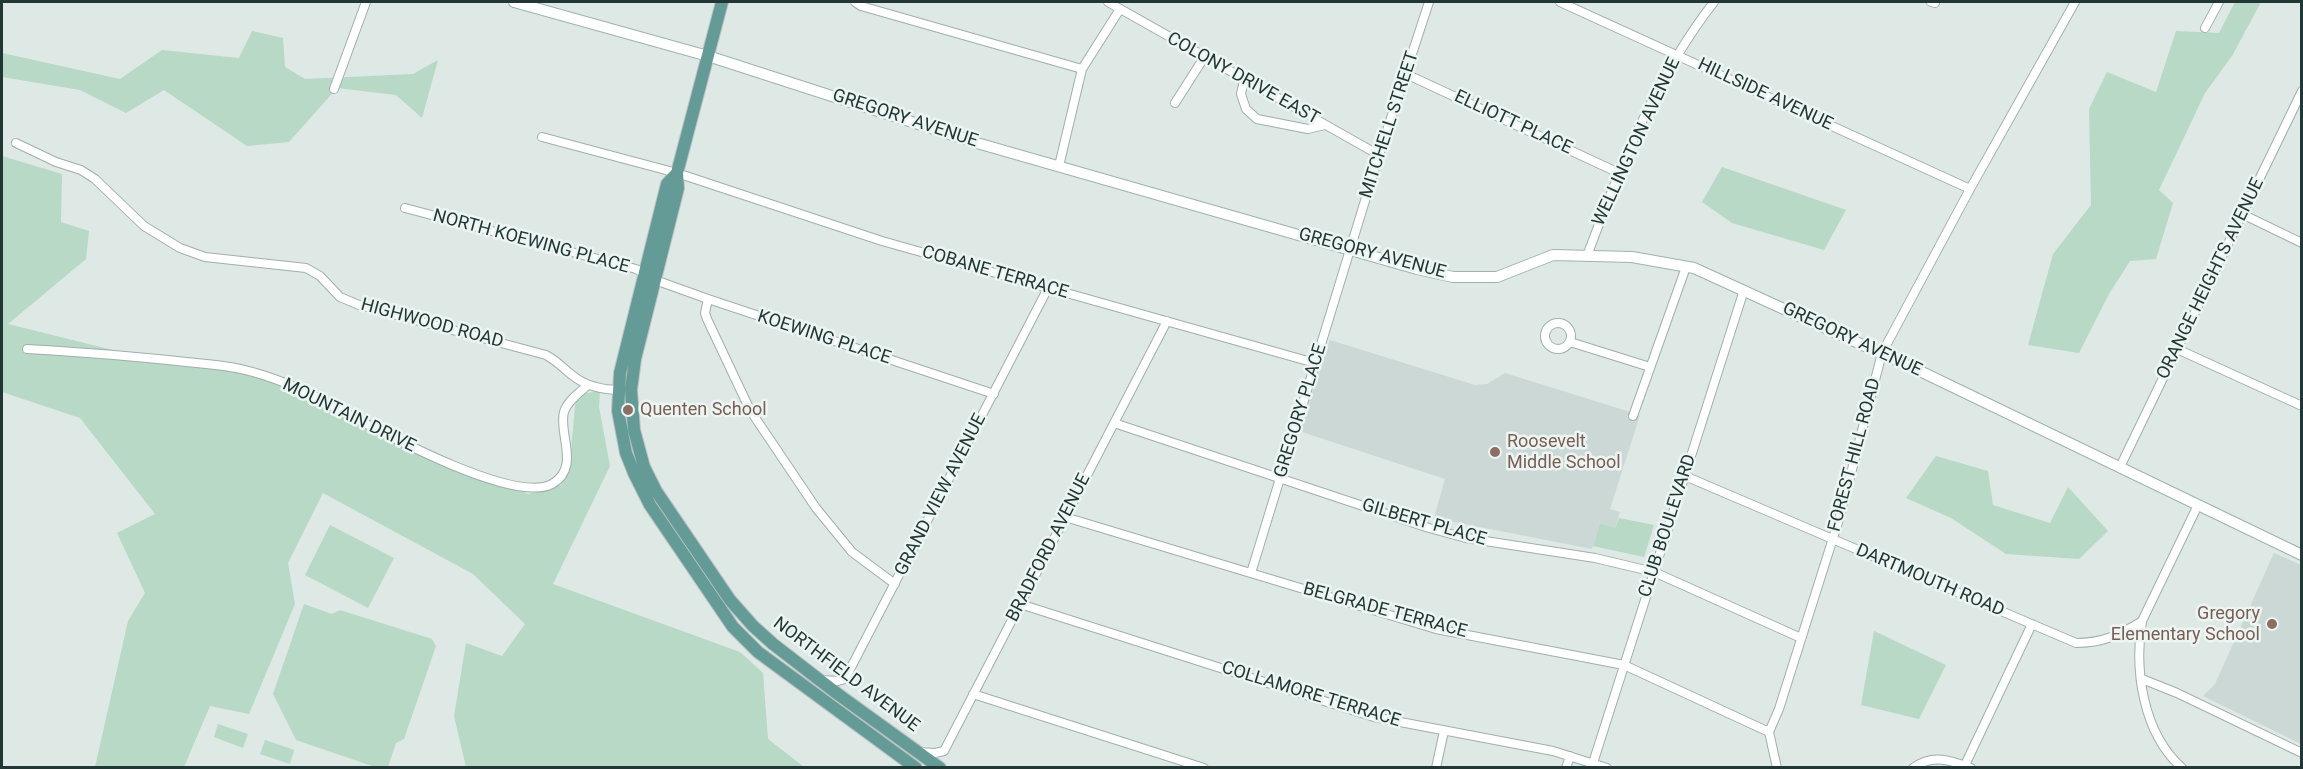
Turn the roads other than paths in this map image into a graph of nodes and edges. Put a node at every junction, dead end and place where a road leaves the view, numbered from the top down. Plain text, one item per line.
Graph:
1 (366, 2) edge
2 (514, 2) edge
3 (722, 2) edge
4 (855, 2) edge
5 (1108, 2) edge
6 (1429, 2) edge
7 (1560, 2) edge
8 (1714, 2) edge
9 (2075, 2) edge
10 (2219, 2) edge
11 (1120, 9) junction
12 (2205, 28) dead end
13 (1676, 54) junction
14 (708, 56) junction
15 (1205, 56) junction
16 (1082, 69) junction
17 (1406, 74) junction
18 (1244, 80) junction
19 (334, 89) dead end
20 (2301, 92) edge
21 (1175, 103) dead end
22 (1325, 125) junction
23 (542, 137) dead end
24 (16, 143) dead end
25 (1379, 155) junction
26 (1059, 166) junction
27 (677, 173) junction
28 (1619, 173) junction
29 (1970, 189) junction
30 (405, 208) dead end
31 (2242, 214) junction
32 (2301, 243) edge
33 (1350, 249) junction
34 (1587, 256) junction
35 (1686, 267) junction
36 (650, 277) junction
37 (1048, 288) junction
38 (1744, 290) junction
39 (708, 300) junction
40 (1167, 321) junction
41 (1570, 342) dead end
42 (27, 349) dead end
43 (2177, 349) junction
44 (1882, 354) junction
45 (1315, 363) junction
46 (1650, 367) junction
47 (588, 385) junction
48 (618, 390) junction
49 (631, 390) junction
50 (994, 394) junction
51 (2301, 406) edge
52 (1634, 416) dead end
53 (1114, 423) junction
54 (2120, 467) junction
55 (1685, 476) junction
56 (1280, 479) junction
57 (2198, 505) junction
58 (1065, 517) junction
59 (1832, 540) junction
60 (2301, 555) edge
61 (1654, 572) junction
62 (1251, 573) junction
63 (895, 584) junction
64 (1020, 604) junction
65 (2142, 621) junction
66 (2032, 624) junction
67 (1801, 638) junction
68 (1624, 665) junction
69 (2142, 679) junction
70 (820, 680) junction
71 (974, 694) junction
72 (835, 700) junction
73 (1444, 731) junction
74 (1769, 732) junction
75 (918, 752) junction
76 (2301, 753) edge
77 (1570, 756) junction
78 (1593, 763) junction
79 (1968, 766) edge
80 (937, 767) edge
81 (916, 768) edge
82 (1204, 768) edge
83 (1436, 768) edge
84 (1566, 768) edge
85 (1606, 768) edge
86 (1777, 768) edge
87 (1913, 768) edge
88 (2182, 768) edge

1 - 19 street
2 - 14 main road, GREGORY AVENUE
3 - 14 main road, NORTHFIELD AVENUE
4 - 16 street
5 - 11 street, COLONY DRIVE EAST
6 - 17 street, MITCHELL STREET
7 - 13 street, HILLSIDE AVENUE
8 - 13 street, WELLINGTON AVENUE
9 - 29 street, FOREST HILL ROAD
10 - 12 street
11 - 15 street, COLONY DRIVE EAST
11 - 16 street
13 - 28 street, WELLINGTON AVENUE
13 - 29 street, HILLSIDE AVENUE
14 - 26 main road, GREGORY AVENUE
14 - 27 main road, NORTHFIELD AVENUE
15 - 18 street, COLONY DRIVE EAST
15 - 21 street
16 - 26 street
17 - 25 street, MITCHELL STREET
17 - 28 street, ELLIOTT PLACE
18 - 22 street, COLONY DRIVE EAST
18 - 22 street
20 - 31 street, ORANGE HEIGHTS AVENUE
22 - 25 street, COLONY DRIVE EAST
23 - 27 street, COBANE TERRACE
24 - 47 street, HIGHWOOD ROAD
25 - 33 street, MITCHELL STREET
26 - 33 main road, GREGORY AVENUE
27 - 36 main road, NORTHFIELD AVENUE
27 - 37 street, COBANE TERRACE
28 - 34 street, WELLINGTON AVENUE
29 - 44 street, FOREST HILL ROAD
30 - 36 street, NORTH KOEWING PLACE
31 - 32 street
31 - 43 street, ORANGE HEIGHTS AVENUE
33 - 34 main road, GREGORY AVENUE
33 - 45 street, GREGORY PLACE
34 - 35 main road, GREGORY AVENUE
35 - 38 main road, GREGORY AVENUE
35 - 46 street
36 - 39 street, KOEWING PLACE
36 - 48 main road, NORTHFIELD AVENUE
36 - 49 main road, NORTHFIELD AVENUE
37 - 40 street, COBANE TERRACE
37 - 50 street, GRAND VIEW AVENUE
38 - 44 main road, GREGORY AVENUE
38 - 55 street, CLUB BOULEVARD
39 - 50 street, KOEWING PLACE
39 - 63 street
40 - 45 street, COBANE TERRACE
40 - 53 street, BRADFORD AVENUE
41 - 46 street
42 - 47 street, MOUNTAIN DRIVE
43 - 51 street
43 - 54 street, ORANGE HEIGHTS AVENUE
44 - 54 main road, GREGORY AVENUE
44 - 59 street, FOREST HILL ROAD
45 - 56 street, GREGORY PLACE
46 - 52 street
47 - 48 street, HIGHWOOD ROAD
48 - 49 street, HIGHWOOD ROAD
48 - 72 main road, NORTHFIELD AVENUE
49 - 70 main road, NORTHFIELD AVENUE
50 - 63 street, GRAND VIEW AVENUE
53 - 56 street, GILBERT PLACE
53 - 58 street, BRADFORD AVENUE
54 - 57 main road, GREGORY AVENUE
55 - 59 street, DARTMOUTH ROAD
55 - 61 street, CLUB BOULEVARD
56 - 61 street, GILBERT PLACE
56 - 62 street, GREGORY PLACE
57 - 60 main road, GREGORY AVENUE
57 - 65 street
58 - 62 street, BELGRADE TERRACE
58 - 64 street, BRADFORD AVENUE
59 - 66 street, DARTMOUTH ROAD
59 - 67 street, FOREST HILL ROAD
61 - 67 street, GILBERT PLACE
61 - 68 street, CLUB BOULEVARD
62 - 68 street, BELGRADE TERRACE
63 - 70 street, GRAND VIEW AVENUE
64 - 71 street, BRADFORD AVENUE
64 - 73 street, COLLAMORE TERRACE
65 - 66 street, DARTMOUTH ROAD
65 - 69 street
66 - 79 street
67 - 74 street, FOREST HILL ROAD
68 - 74 street, BELGRADE TERRACE
68 - 78 street, CLUB BOULEVARD
69 - 76 street
69 - 88 street
70 - 72 main road, NORTHFIELD AVENUE
71 - 75 street, BRADFORD AVENUE
71 - 82 street
72 - 75 main road, NORTHFIELD AVENUE
72 - 81 main road, NORTHFIELD AVENUE
73 - 77 street, COLLAMORE TERRACE
73 - 83 street
74 - 86 street
75 - 80 main road, NORTHFIELD AVENUE
77 - 78 street, COLLAMORE TERRACE
77 - 84 street
78 - 85 street, COLLAMORE TERRACE
79 - 87 street

